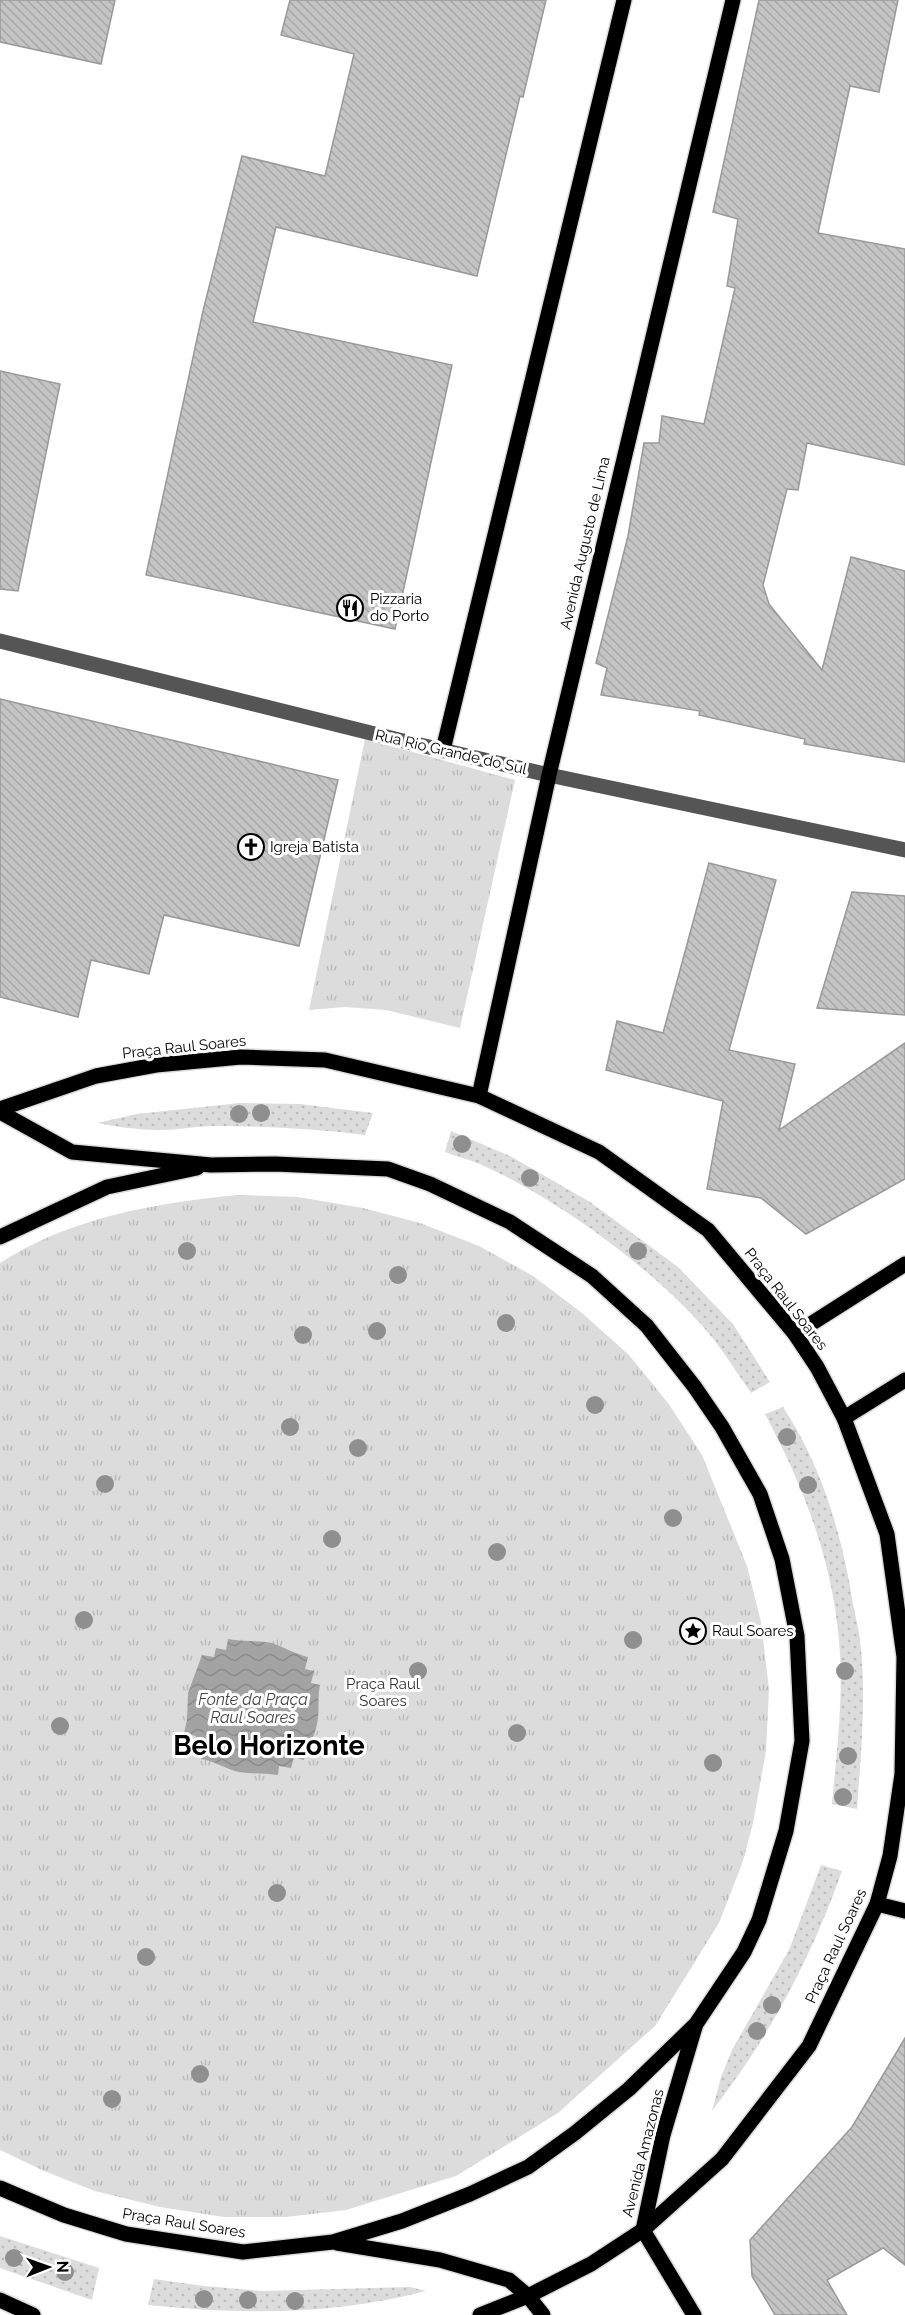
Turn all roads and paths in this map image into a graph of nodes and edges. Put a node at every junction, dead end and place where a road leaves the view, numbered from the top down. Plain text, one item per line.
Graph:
1 (624, 0) edge
2 (733, 0) edge
3 (0, 641) edge
4 (443, 750) junction
5 (549, 775) junction
6 (905, 850) edge
7 (479, 1096) junction
8 (0, 1111) edge
9 (211, 1165) junction
10 (0, 1237) edge
11 (905, 1264) edge
12 (795, 1334) junction
13 (905, 1380) edge
14 (844, 1418) junction
15 (877, 1904) junction
16 (905, 1911) edge
17 (696, 2024) junction
18 (0, 2188) edge
19 (643, 2230) junction
20 (333, 2242) junction
21 (528, 2296) junction
22 (0, 2300) edge
23 (33, 2315) edge
24 (480, 2315) edge
25 (543, 2315) edge
26 (694, 2315) edge

1 - 4 main road
2 - 5 main road, Avenida Augusto de Lima
3 - 4 street, Rua Rio Grande do Sul
4 - 5 street, Rua Rio Grande do Sul
5 - 6 street, Rua Rio Grande do Sul
5 - 7 main road, Avenida Augusto de Lima
7 - 8 main road, Praça Raul Soares
7 - 12 main road, Praça Raul Soares
8 - 9 main road
9 - 10 main road
9 - 17 main road
11 - 12 main road
12 - 14 main road, Praça Raul Soares
13 - 14 main road
14 - 15 main road, Praça Raul Soares
15 - 16 main road
15 - 19 main road, Praça Raul Soares
17 - 19 main road, Avenida Amazonas
17 - 20 main road
18 - 20 main road, Praça Raul Soares
19 - 21 main road, Praça Raul Soares
19 - 26 main road, Avenida Amazonas
20 - 21 main road
21 - 24 main road, Praça Raul Soares
21 - 25 main road
22 - 23 main road

